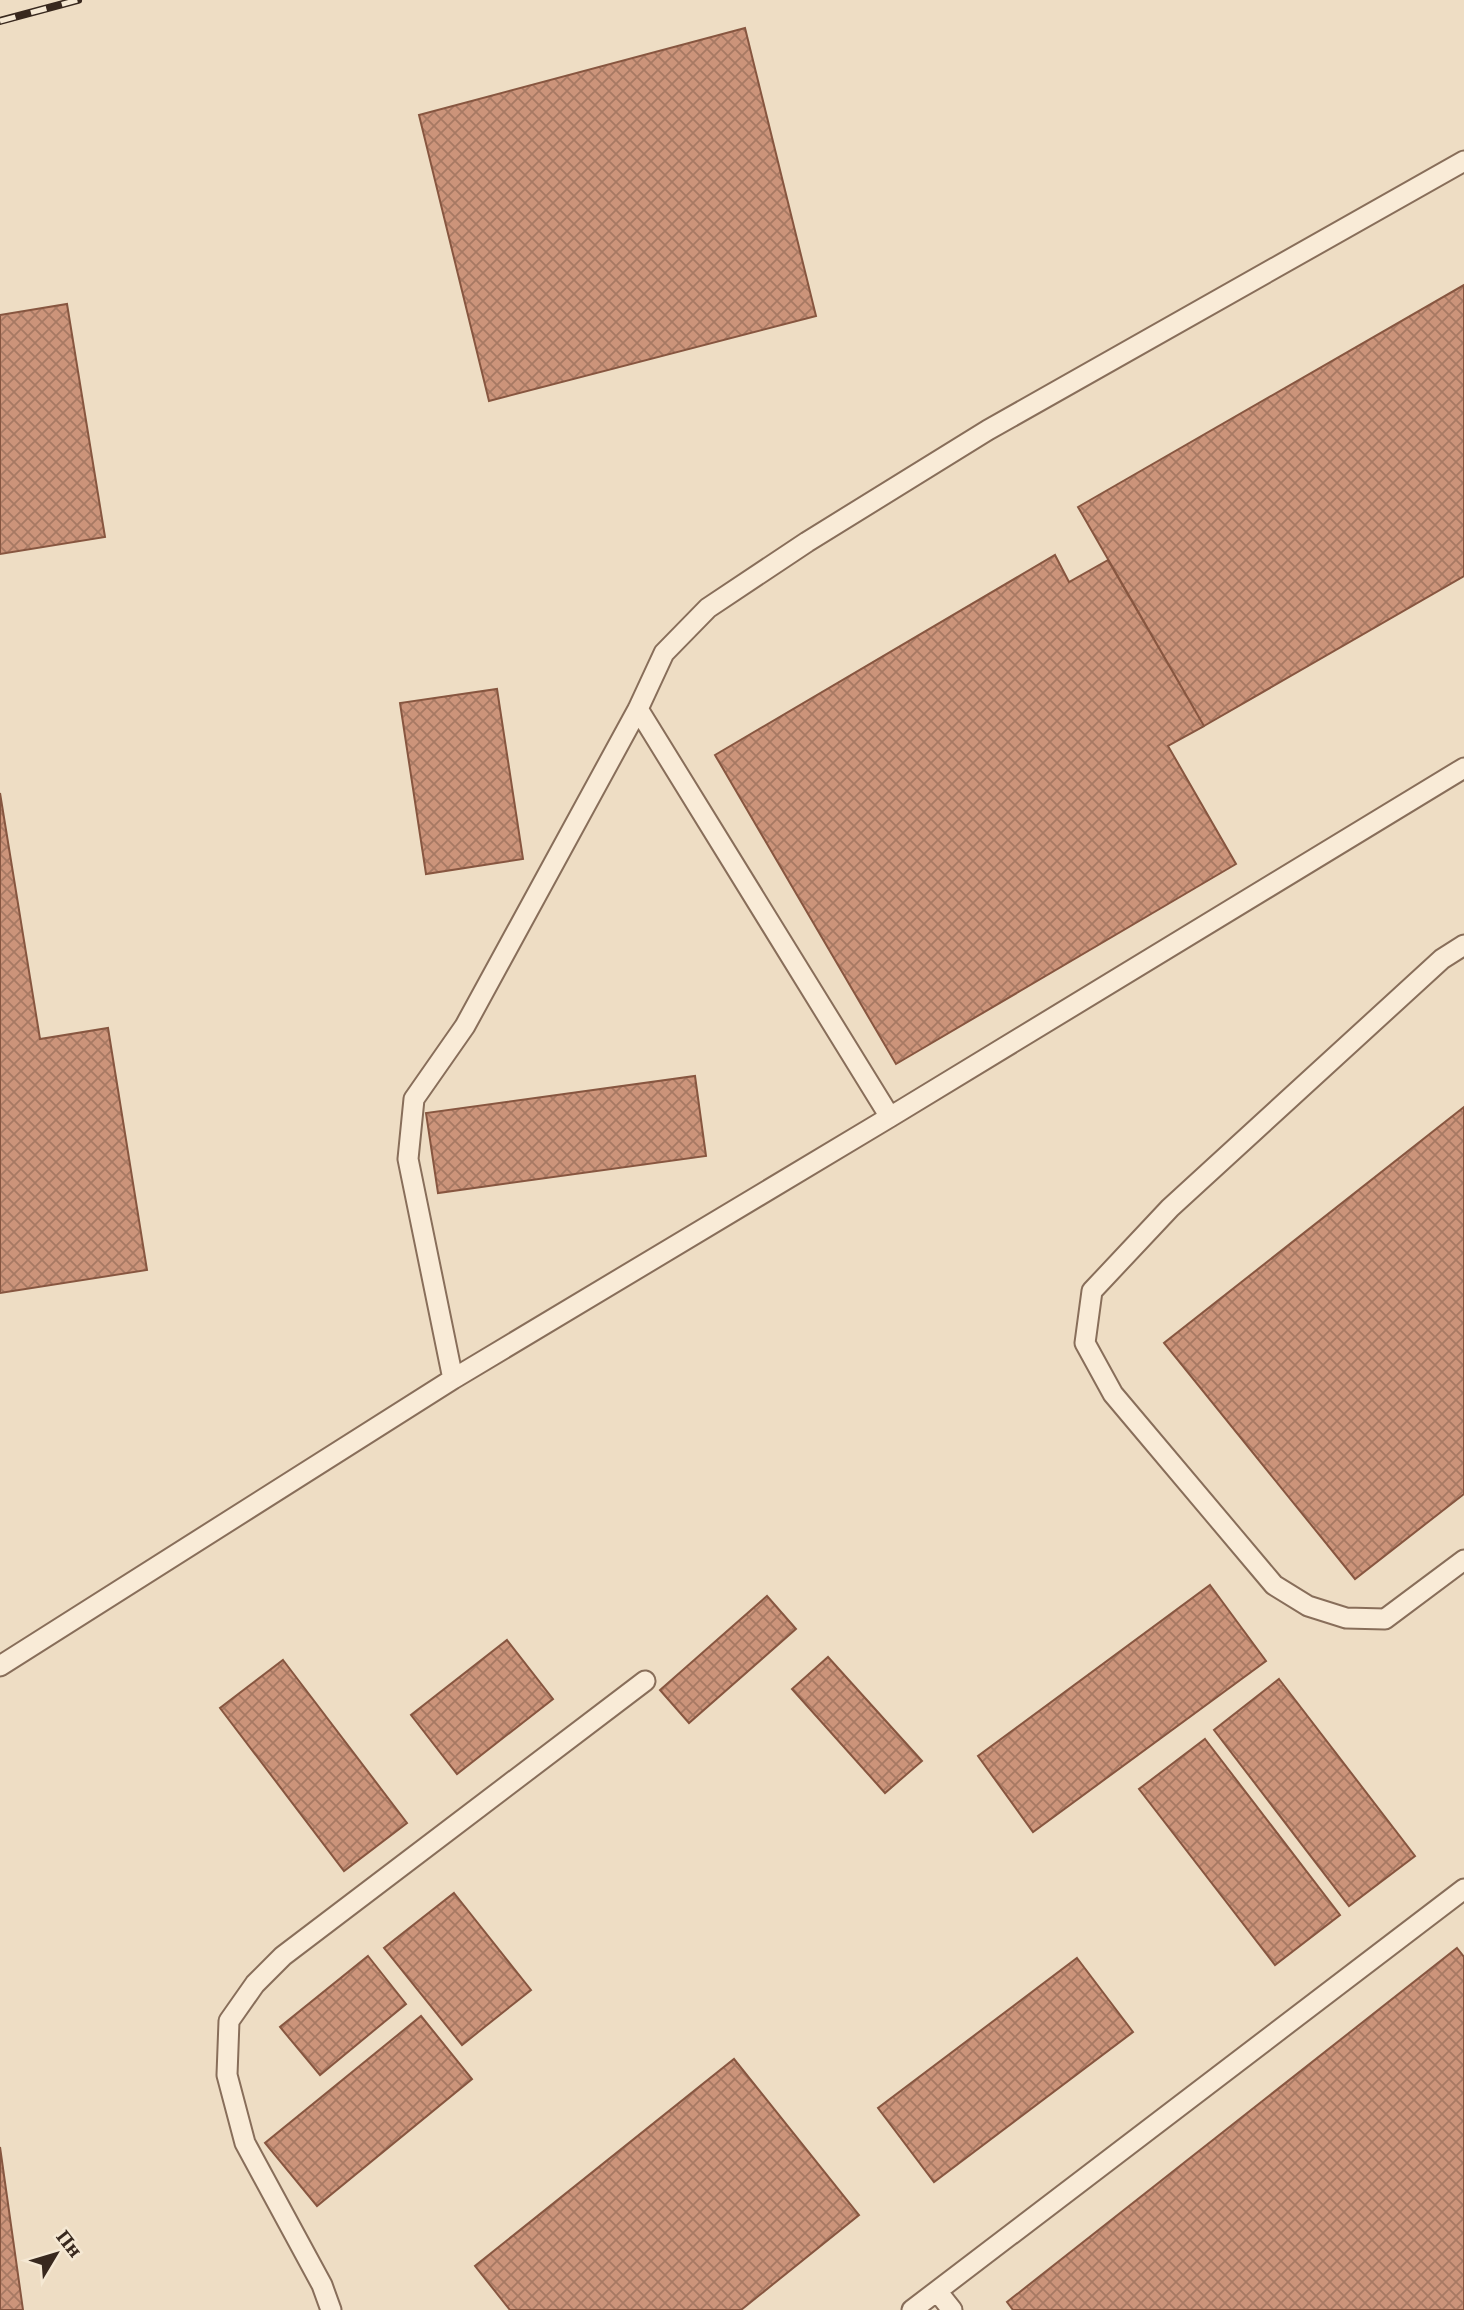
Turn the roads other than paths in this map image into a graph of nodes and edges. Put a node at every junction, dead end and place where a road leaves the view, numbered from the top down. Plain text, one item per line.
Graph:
1 (1464, 161) edge
2 (638, 709) junction
3 (1464, 768) edge
4 (1464, 945) edge
5 (890, 1117) junction
6 (453, 1379) junction
7 (1464, 1560) edge
8 (0, 1667) edge
9 (645, 1681) dead end
10 (1464, 1889) edge
11 (937, 2291) junction
12 (331, 2310) edge
13 (912, 2310) edge
14 (952, 2310) edge

1 - 2 lane
2 - 5 lane
2 - 6 lane
3 - 5 lane
4 - 7 lane
5 - 6 lane
6 - 8 lane
9 - 12 lane
10 - 11 lane
11 - 13 lane
11 - 14 lane

